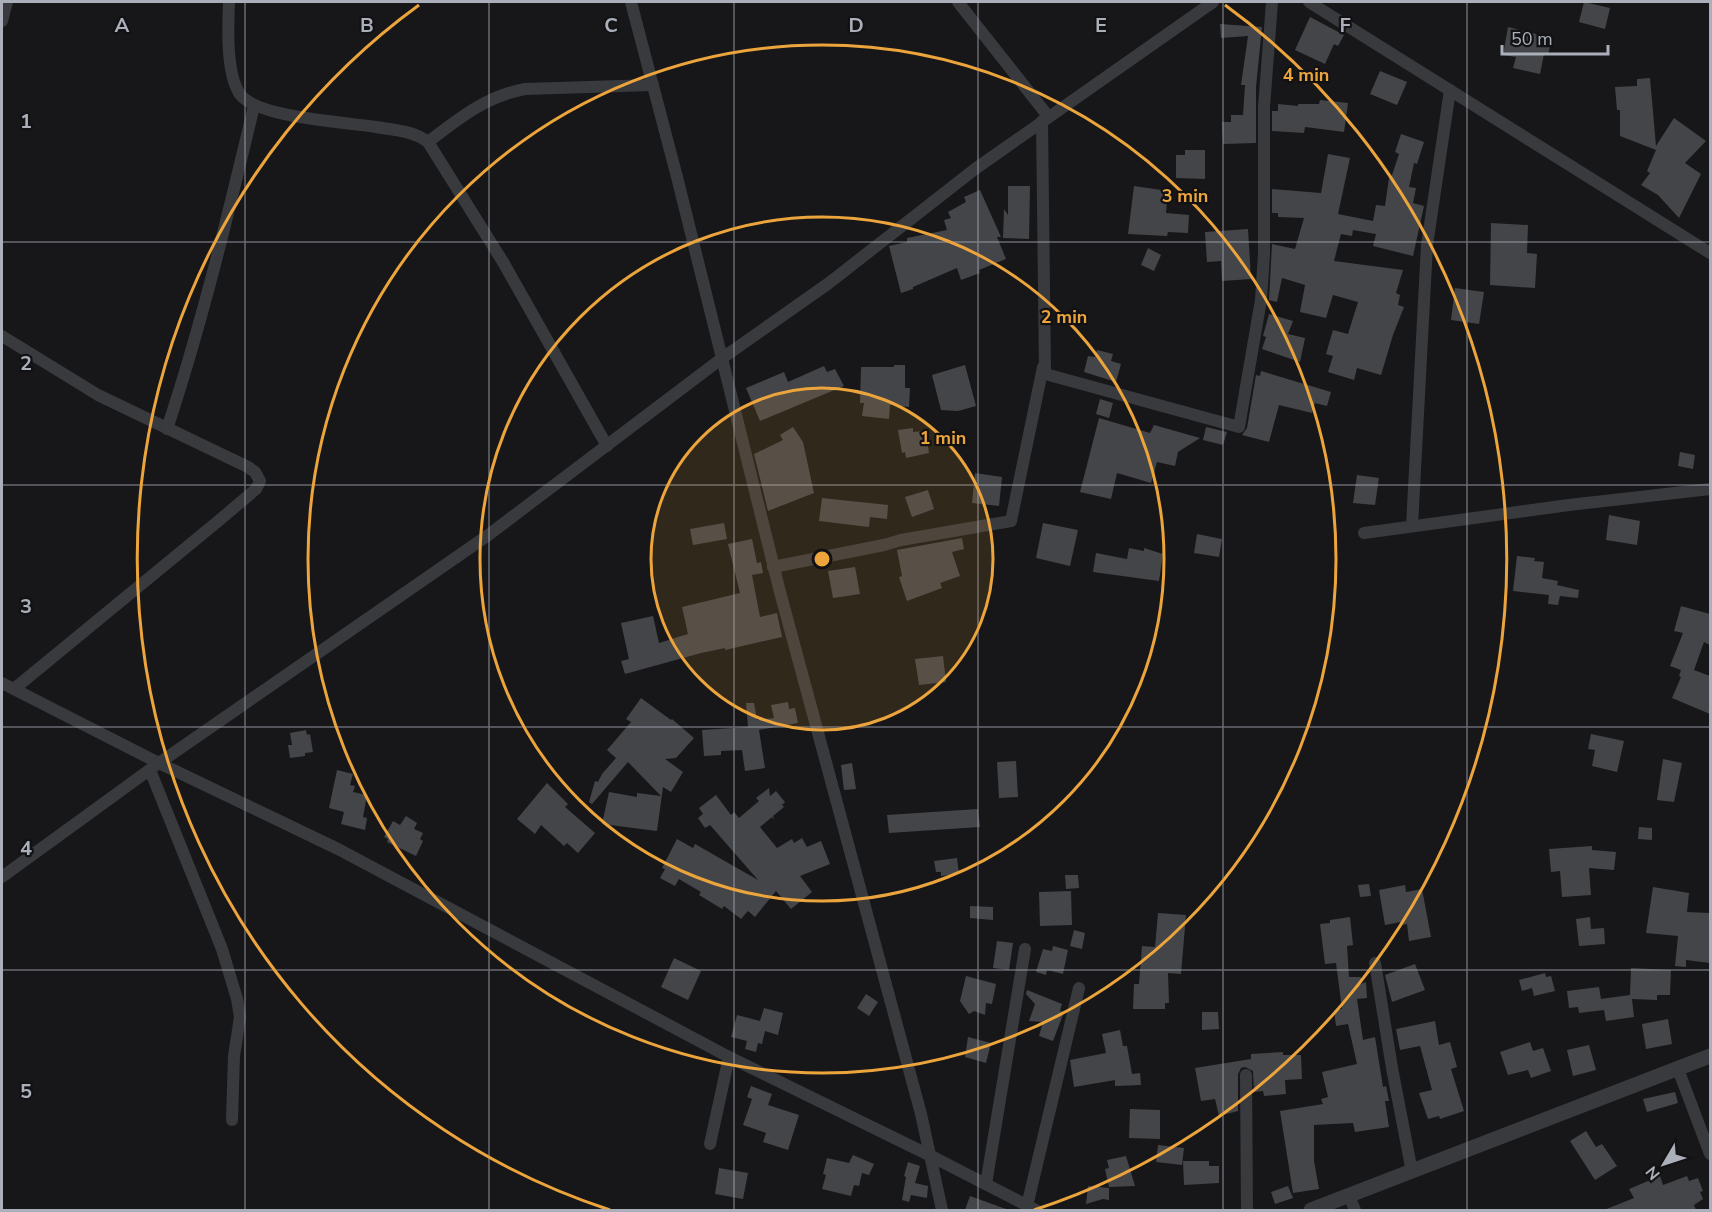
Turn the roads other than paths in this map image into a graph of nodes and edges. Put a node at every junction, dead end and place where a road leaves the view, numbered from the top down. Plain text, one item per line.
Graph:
1 (7, 2) edge
2 (229, 2) edge
3 (631, 2) edge
4 (958, 2) edge
5 (1212, 2) edge
6 (1272, 2) edge
7 (1309, 2) edge
8 (2, 21) edge
9 (653, 85) junction
10 (1450, 90) junction
11 (254, 106) junction
12 (1045, 119) junction
13 (428, 142) junction
14 (1710, 253) edge
15 (2, 336) edge
16 (721, 359) junction
17 (1043, 367) junction
18 (167, 429) junction
19 (607, 446) junction
20 (1710, 489) edge
21 (1412, 526) junction
22 (1364, 532) dead end
23 (773, 567) junction
24 (2, 683) edge
25 (14, 689) junction
26 (154, 766) junction
27 (2, 877) edge
28 (1025, 949) dead end
29 (1375, 963) dead end
30 (1079, 988) dead end
31 (1710, 1056) edge
32 (729, 1057) junction
33 (1678, 1069) junction
34 (1246, 1075) dead end
35 (232, 1120) dead end
36 (710, 1144) dead end
37 (1710, 1154) edge
38 (931, 1156) junction
39 (1412, 1172) junction
40 (986, 1184) junction
41 (1352, 1203) edge
42 (1031, 1208) edge
43 (942, 1210) edge
44 (1247, 1210) edge
45 (1311, 1210) edge

1 - 8 street
2 - 11 street
3 - 9 street
4 - 12 street
5 - 12 street
6 - 17 street
7 - 10 street
9 - 13 street
9 - 16 street
10 - 14 street
10 - 21 street
11 - 13 street
11 - 18 street
12 - 16 street
12 - 17 street
13 - 19 street
15 - 18 street
16 - 19 street
16 - 23 street
17 - 23 street
18 - 25 street
19 - 26 street
20 - 21 street
21 - 22 street
23 - 38 street
24 - 25 street
25 - 26 street
26 - 27 street
26 - 32 street
26 - 35 street
28 - 40 street
29 - 39 street
30 - 42 street
31 - 33 street
32 - 36 street
32 - 38 street
33 - 37 street
33 - 39 street
34 - 44 street
38 - 40 street
38 - 43 street
39 - 41 street
40 - 42 street
41 - 45 street

